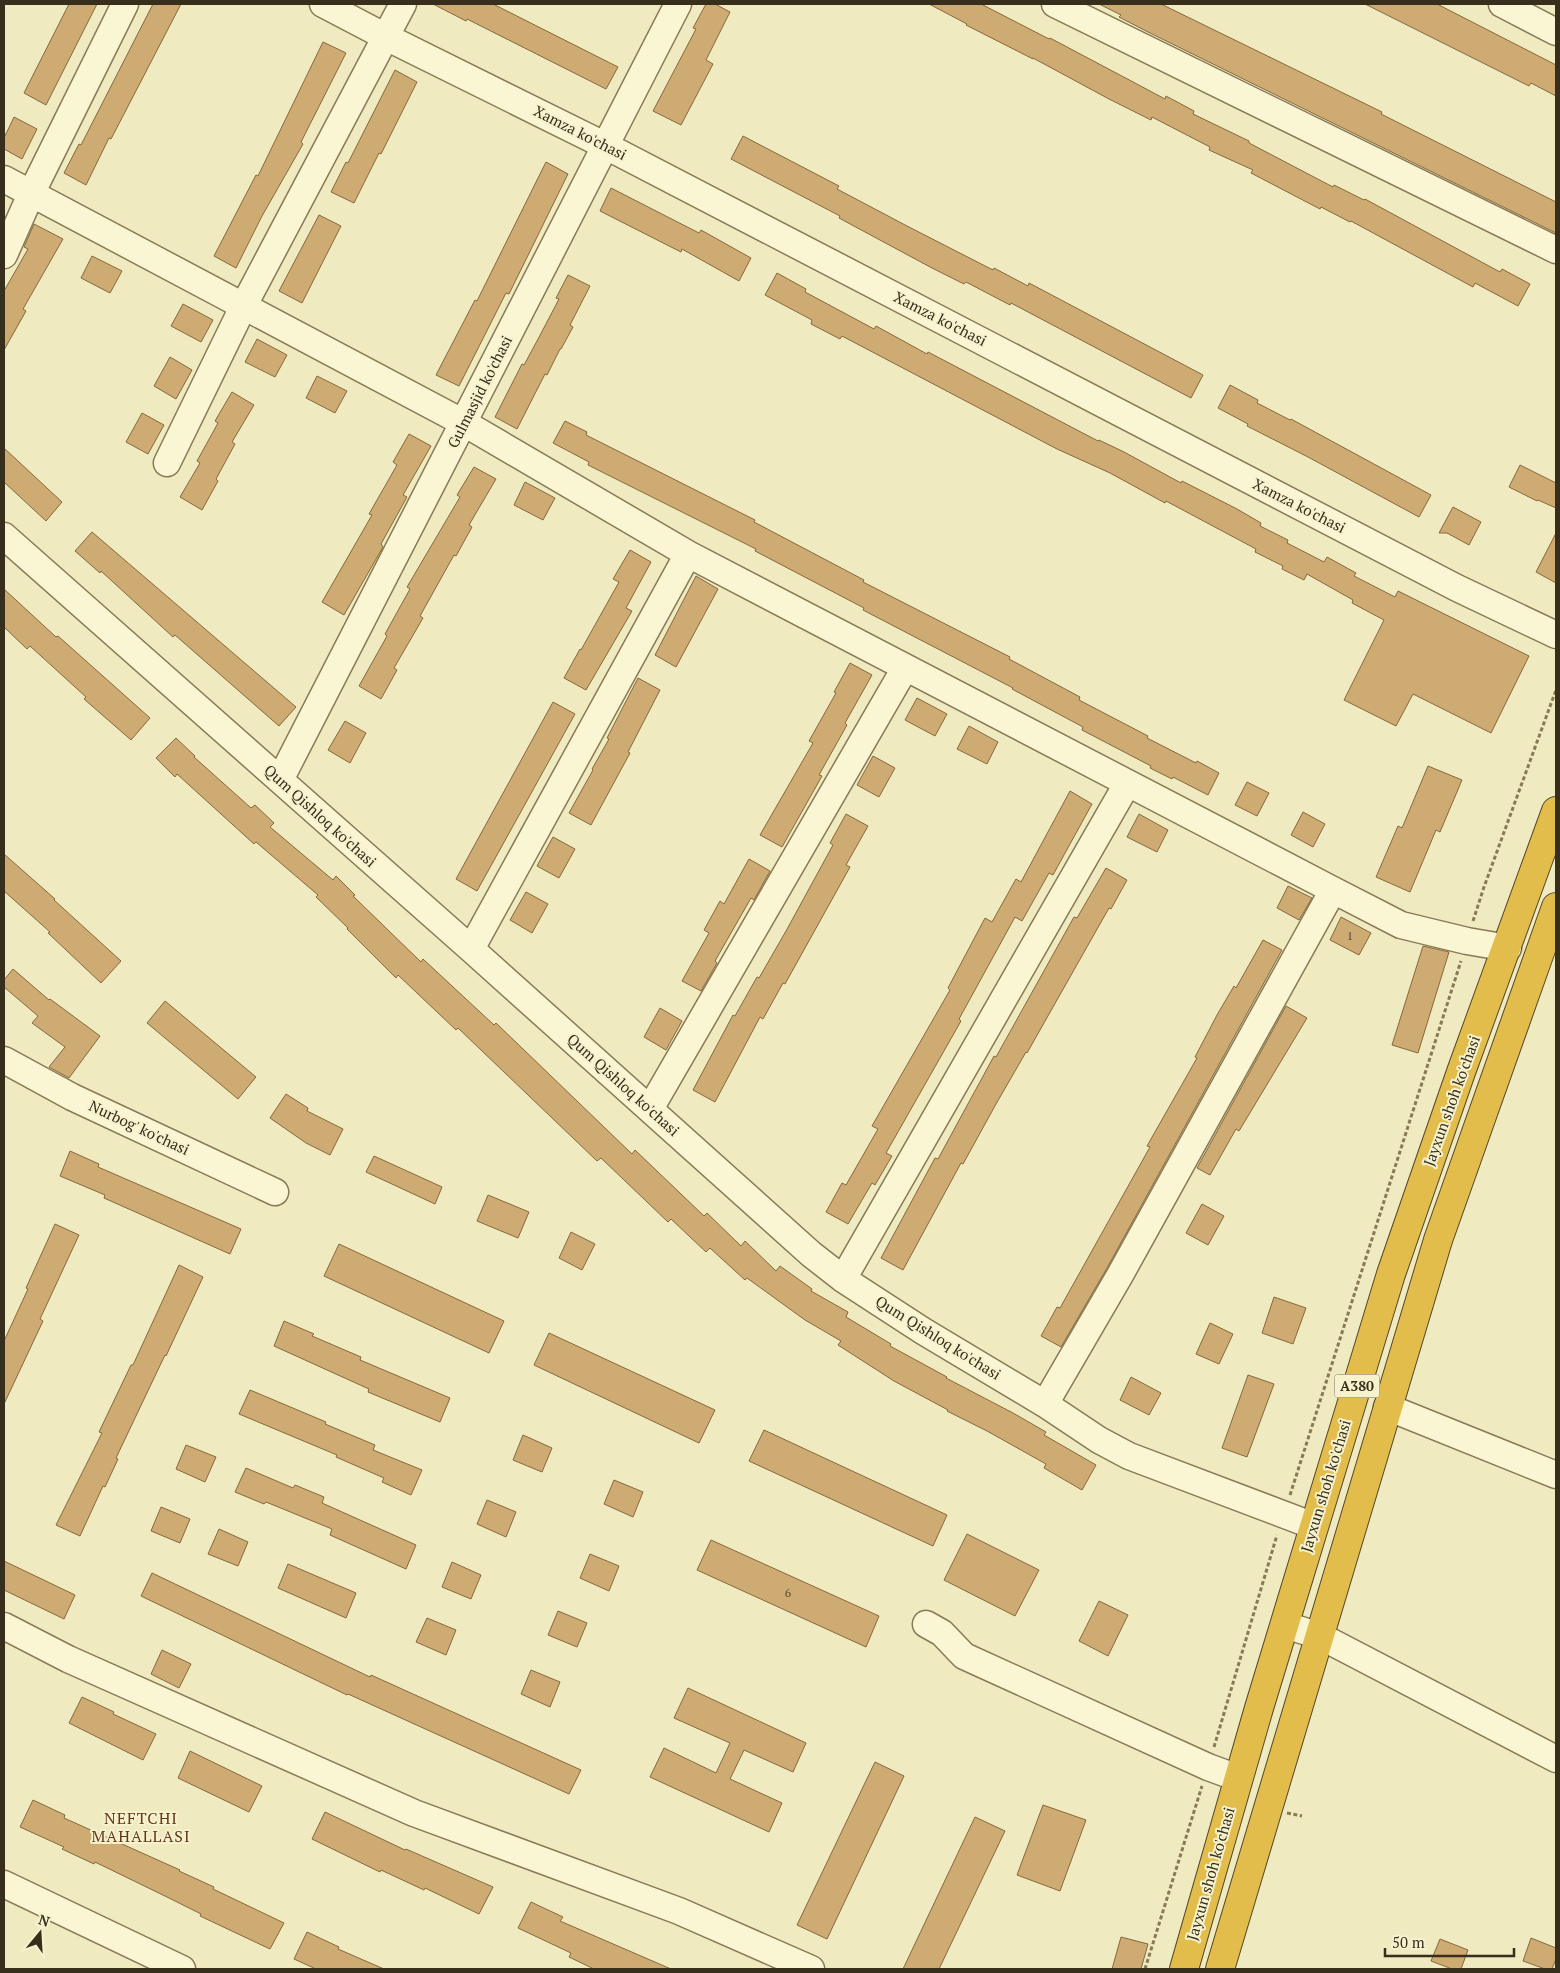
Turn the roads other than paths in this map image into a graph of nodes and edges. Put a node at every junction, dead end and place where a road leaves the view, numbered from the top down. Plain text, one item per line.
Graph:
1 (125, 4) edge
2 (323, 4) edge
3 (403, 4) edge
4 (678, 4) edge
5 (1054, 4) edge
6 (1502, 4) edge
7 (1556, 32) edge
8 (386, 37) junction
9 (606, 146) junction
10 (4, 179) edge
11 (31, 194) junction
12 (1556, 250) edge
13 (4, 255) edge
14 (243, 307) junction
15 (464, 423) junction
16 (167, 463) dead end
17 (4, 536) edge
18 (688, 554) junction
19 (1556, 635) edge
20 (905, 668) junction
21 (280, 780) junction
22 (1127, 784) junction
23 (1556, 811) edge
24 (1333, 890) junction
25 (1556, 907) edge
26 (1508, 948) junction
27 (471, 950) junction
28 (4, 1060) edge
29 (650, 1109) junction
30 (275, 1192) dead end
31 (843, 1279) junction
32 (1045, 1404) junction
33 (1387, 1407) junction
34 (1556, 1475) edge
35 (1314, 1526) junction
36 (926, 1624) dead end
37 (1285, 1625) junction
38 (4, 1626) edge
39 (1320, 1636) junction
40 (1556, 1758) edge
41 (1238, 1778) junction
42 (4, 1884) edge
43 (182, 1969) edge
44 (811, 1969) edge
45 (1184, 1969) edge
46 (1220, 1969) edge

1 - 11 street
2 - 8 street, Xamza ko'chasi
3 - 8 street
4 - 9 street, Gulmasjid ko'chasi
5 - 12 street
6 - 7 street
8 - 9 street, Xamza ko'chasi
8 - 14 street
9 - 15 street, Gulmasjid ko'chasi
9 - 19 street, Xamza ko'chasi
10 - 11 street
11 - 13 street
11 - 14 street
14 - 15 street
14 - 16 street
15 - 18 street
15 - 21 street, Gulmasjid ko'chasi
17 - 21 street, Qum Qishloq ko'chasi
18 - 20 street
18 - 27 street
20 - 22 street
20 - 29 street
21 - 27 street, Qum Qishloq ko'chasi
22 - 24 street
22 - 31 street
23 - 26 highway, Jayxun shoh ko'chasi / A380
24 - 26 street
24 - 32 street
25 - 33 highway, A380
26 - 35 highway, Jayxun shoh ko'chasi / A380
27 - 29 street, Qum Qishloq ko'chasi
28 - 30 street, Nurbog' ko'chasi
29 - 31 street, Qum Qishloq ko'chasi
31 - 32 street, Qum Qishloq ko'chasi
32 - 35 street, Qum Qishloq ko'chasi
33 - 34 street
33 - 39 highway, A380
35 - 37 highway, Jayxun shoh ko'chasi / A380
36 - 41 street
37 - 39 street
37 - 41 highway, Jayxun shoh ko'chasi / A380
38 - 44 street
39 - 40 street
39 - 46 highway, A380
41 - 45 highway, Jayxun shoh ko'chasi / A380
42 - 43 street

